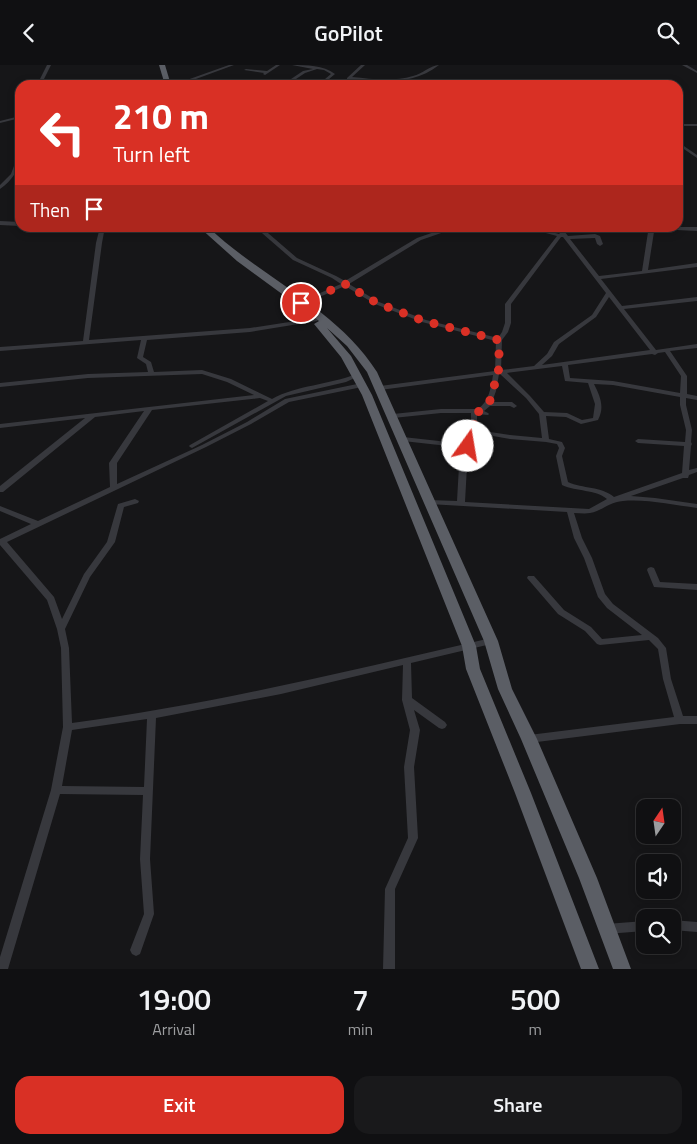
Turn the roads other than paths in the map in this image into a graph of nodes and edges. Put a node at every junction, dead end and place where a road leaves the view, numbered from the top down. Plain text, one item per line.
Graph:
1 (49, 65) edge
2 (54, 65) edge
3 (156, 65) edge
4 (162, 65) edge
5 (232, 65) edge
6 (278, 65) edge
7 (294, 65) edge
8 (363, 65) edge
9 (437, 65) edge
10 (685, 65) edge
11 (697, 65) edge
12 (245, 67) edge
13 (317, 68) junction
14 (697, 73) edge
15 (349, 78) junction
16 (42, 80) edge
17 (48, 80) edge
18 (162, 80) edge
19 (164, 80) edge
20 (191, 80) edge
21 (251, 80) edge
22 (292, 80) edge
23 (326, 80) edge
24 (340, 80) edge
25 (381, 80) edge
26 (400, 80) edge
27 (15, 120) edge
28 (0, 123) edge
29 (683, 125) edge
30 (697, 125) edge
31 (683, 147) edge
32 (697, 157) edge
33 (15, 169) edge
34 (0, 188) edge
35 (0, 223) edge
36 (15, 224) edge
37 (683, 229) edge
38 (697, 229) edge
39 (102, 232) edge
40 (198, 232) edge
41 (209, 232) edge
42 (263, 232) edge
43 (437, 232) edge
44 (546, 232) edge
45 (561, 232) edge
46 (651, 232) edge
47 (563, 236) junction
48 (600, 244) dead end
49 (696, 267) edge
50 (646, 271) junction
51 (598, 278) junction
52 (345, 284) junction
53 (609, 292) junction
54 (697, 299) edge
55 (301, 303) junction
56 (622, 308) junction
57 (315, 320) junction
58 (144, 339) junction
59 (499, 340) junction
60 (86, 343) junction
61 (697, 346) edge
62 (0, 349) edge
63 (667, 351) junction
64 (655, 353) junction
65 (564, 363) junction
66 (535, 367) junction
67 (498, 372) junction
68 (150, 373) junction
69 (360, 380) junction
70 (590, 381) junction
71 (0, 385) edge
72 (380, 388) junction
73 (260, 396) junction
74 (683, 396) junction
75 (697, 398) edge
76 (272, 401) junction
77 (488, 404) junction
78 (514, 406) dead end
79 (150, 408) junction
80 (483, 413) junction
81 (542, 414) junction
82 (92, 416) junction
83 (393, 416) junction
84 (0, 426) edge
85 (693, 430) edge
86 (474, 431) junction
87 (403, 439) junction
88 (546, 440) junction
89 (638, 441) dead end
90 (689, 444) junction
91 (467, 449) junction
92 (186, 454) junction
93 (697, 471) edge
94 (685, 476) junction
95 (114, 488) junction
96 (0, 490) edge
97 (613, 500) junction
98 (135, 501) dead end
99 (429, 502) junction
100 (461, 503) junction
101 (697, 506) edge
102 (0, 508) edge
103 (570, 511) junction
104 (38, 524) junction
105 (1, 541) edge
106 (651, 571) dead end
107 (531, 578) dead end
108 (697, 587) edge
109 (61, 629) junction
110 (651, 637) junction
111 (491, 641) junction
112 (469, 646) junction
113 (407, 660) junction
114 (406, 699) junction
115 (152, 715) junction
116 (680, 720) junction
117 (697, 720) edge
118 (442, 725) dead end
119 (68, 727) junction
120 (529, 739) junction
121 (56, 790) junction
122 (148, 791) junction
123 (681, 926) edge
124 (636, 927) edge
125 (697, 927) edge
126 (606, 929) junction
127 (136, 950) dead end
128 (2, 969) edge
129 (389, 969) edge
130 (590, 969) edge
131 (622, 969) edge

1 - 16 street
2 - 17 street
3 - 18 highway
4 - 19 highway
5 - 20 street
6 - 12 street
7 - 13 street
8 - 15 street
9 - 26 street
10 - 11 street
10 - 14 street
12 - 21 street
13 - 22 street
13 - 23 street
15 - 24 street
15 - 25 street
27 - 28 street
29 - 30 street
31 - 32 street
33 - 34 street
35 - 36 street
37 - 38 street
39 - 60 street
40 - 57 highway
41 - 55 highway
42 - 52 street
43 - 52 street
44 - 47 street
45 - 47 street
46 - 50 street
47 - 48 street
47 - 51 street
47 - 59 street
49 - 50 street
50 - 51 street
51 - 53 street
52 - 55 street
52 - 59 street
53 - 56 street
53 - 66 street
54 - 56 street
55 - 72 highway
56 - 64 street
57 - 58 street
57 - 69 highway
58 - 60 street
58 - 68 street
59 - 67 street
60 - 62 street
61 - 63 street
63 - 64 street
63 - 74 street
64 - 65 street
65 - 66 street
65 - 70 street
66 - 67 street
67 - 72 street
67 - 77 street
67 - 81 street
68 - 71 street
68 - 73 street
69 - 76 street
69 - 92 street
69 - 112 highway
70 - 74 street
70 - 81 street
72 - 83 highway
73 - 76 street
73 - 79 street
74 - 75 street
74 - 85 street
76 - 92 street
77 - 78 street
77 - 80 street
79 - 82 street
79 - 95 street
80 - 83 street
80 - 86 street
81 - 88 street
82 - 84 street
82 - 96 street
83 - 87 highway
85 - 90 street
86 - 88 street
86 - 91 street
87 - 91 street
87 - 99 highway
88 - 97 street
89 - 90 street
90 - 94 street
91 - 100 street
92 - 95 street
93 - 94 street
94 - 97 street
95 - 104 street
97 - 101 street
97 - 103 street
98 - 109 street
99 - 100 street
99 - 111 highway
100 - 103 street
102 - 104 street
103 - 110 street
104 - 105 street
105 - 109 street
106 - 108 street
107 - 110 street
109 - 119 street
110 - 116 street
111 - 112 street
111 - 120 highway
112 - 113 street
112 - 130 highway
113 - 114 street
113 - 115 street
114 - 118 street
114 - 129 street
115 - 119 street
115 - 122 street
116 - 117 street
116 - 120 street
119 - 121 street
120 - 126 highway
121 - 122 street
121 - 128 street
122 - 127 street
123 - 125 street
124 - 126 street
126 - 131 highway

